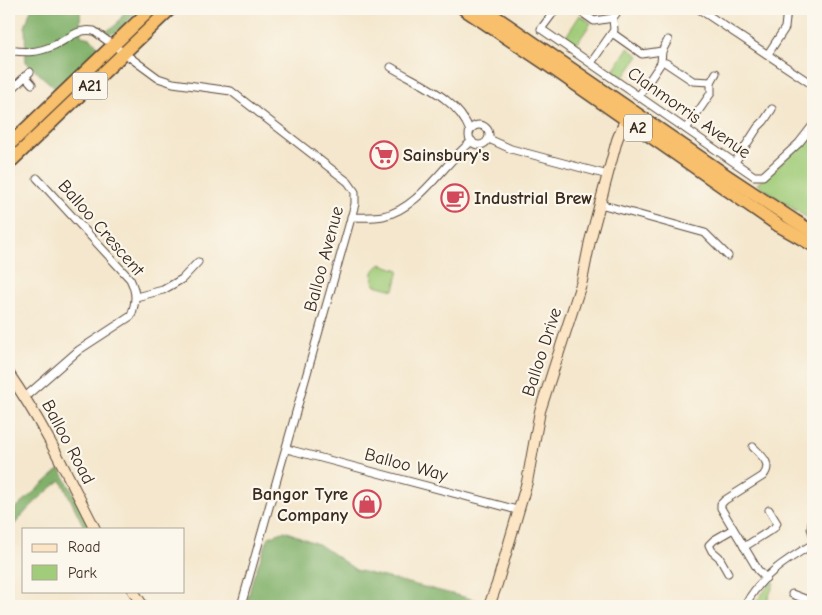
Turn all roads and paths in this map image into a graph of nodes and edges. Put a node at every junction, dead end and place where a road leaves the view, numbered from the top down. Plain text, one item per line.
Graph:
1 (150, 9) edge
2 (464, 9) edge
3 (484, 9) edge
4 (556, 9) edge
5 (577, 9) edge
6 (619, 9) edge
7 (700, 9) edge
8 (787, 9) edge
9 (169, 10) edge
10 (614, 18) junction
11 (615, 36) dead end
12 (668, 40) dead end
13 (118, 49) junction
14 (9, 50) edge
15 (662, 51) junction
16 (768, 54) junction
17 (591, 63) junction
18 (666, 63) dead end
19 (391, 67) dead end
20 (716, 73) dead end
21 (711, 82) junction
22 (32, 84) dead end
23 (813, 85) edge
24 (9, 92) edge
25 (639, 96) junction
26 (772, 109) dead end
27 (630, 115) junction
28 (813, 125) edge
29 (686, 129) junction
30 (470, 131) junction
31 (488, 139) junction
32 (472, 141) junction
33 (9, 144) edge
34 (734, 162) junction
35 (9, 163) edge
36 (608, 174) junction
37 (37, 178) dead end
38 (600, 204) junction
39 (351, 217) junction
40 (813, 232) edge
41 (813, 245) edge
42 (728, 256) dead end
43 (198, 262) dead end
44 (136, 297) junction
45 (9, 374) edge
46 (25, 397) junction
47 (753, 447) dead end
48 (287, 449) junction
49 (517, 510) junction
50 (769, 510) dead end
51 (813, 517) edge
52 (96, 528) edge
53 (733, 529) junction
54 (813, 534) edge
55 (813, 544) edge
56 (744, 547) junction
57 (728, 573) dead end
58 (766, 578) junction
59 (134, 592) edge
60 (792, 594) dead end
61 (813, 602) edge
62 (143, 606) edge
63 (241, 606) edge
64 (489, 606) edge
65 (745, 606) edge

1 - 13 highway, A21
2 - 27 highway, A2
3 - 27 highway, A2
4 - 17 street, Clanmorris Avenue
5 - 10 street
6 - 10 street
7 - 16 street
8 - 16 street
9 - 13 highway, A21
10 - 17 street
11 - 15 street
12 - 15 street
13 - 14 street, Balloo Avenue
13 - 33 highway, A21
13 - 35 highway, A21
13 - 39 street, Balloo Avenue
15 - 25 street
16 - 23 street
17 - 25 street, Clanmorris Avenue
18 - 21 street
19 - 30 street
20 - 21 street
21 - 29 street
22 - 24 street
25 - 29 street, Clanmorris Avenue
26 - 34 street
27 - 36 street, Balloo Drive
27 - 40 highway, A2
27 - 41 highway, A2
28 - 34 street, Clanmorris Avenue
29 - 34 street, Clanmorris Avenue
30 - 31 street
30 - 32 street
31 - 32 street
31 - 36 street
32 - 39 street
36 - 38 street, Balloo Drive
37 - 44 street, Balloo Crescent
38 - 42 street
38 - 49 street, Balloo Drive
39 - 48 street, Balloo Avenue
43 - 44 street
44 - 46 street, Balloo Crescent
45 - 46 street, Balloo Road
46 - 52 street, Balloo Road
47 - 53 street
48 - 49 street, Balloo Way
48 - 63 street, Balloo Avenue
49 - 64 street, Balloo Drive
50 - 56 street
51 - 54 street
53 - 56 street
53 - 57 street
55 - 58 street
56 - 58 street
58 - 65 street
59 - 62 street
60 - 61 street

